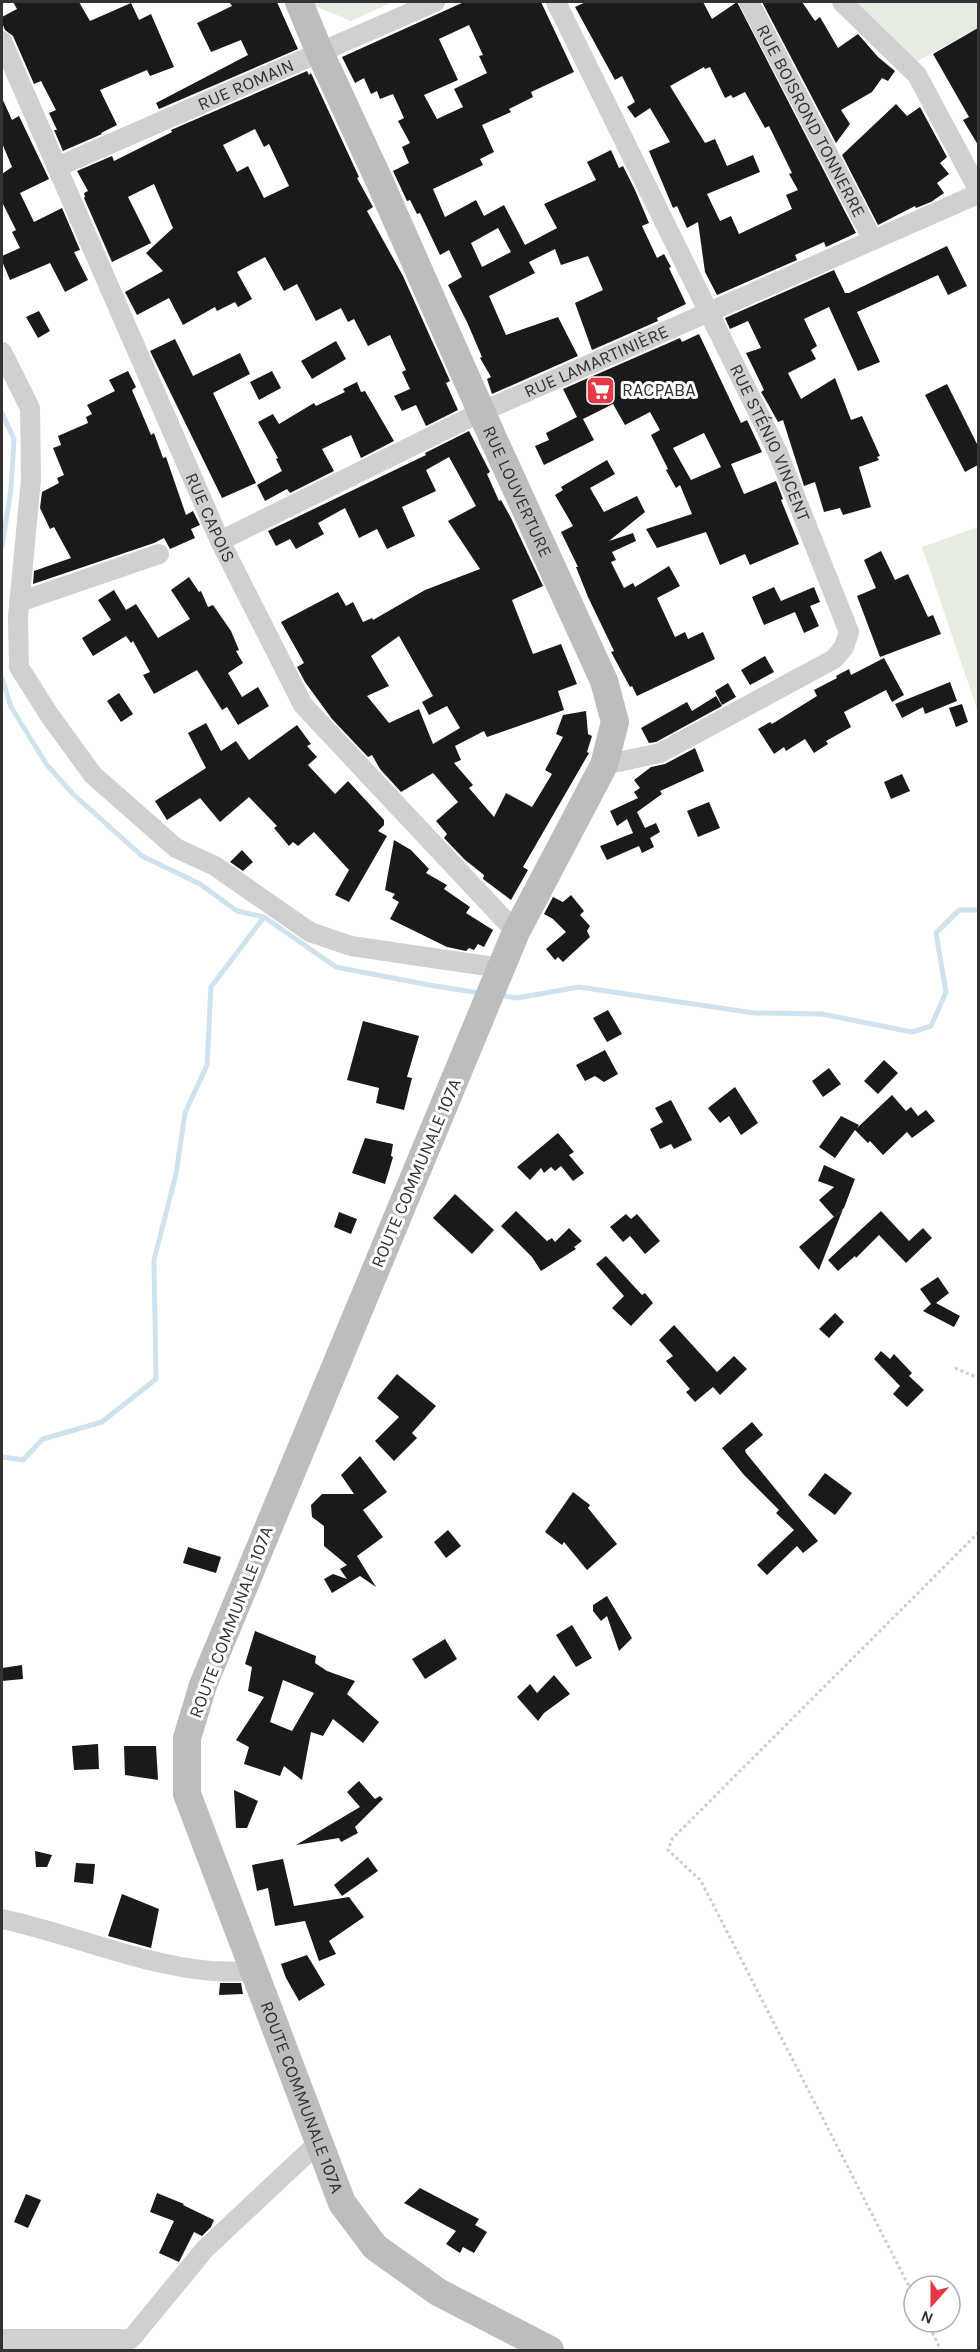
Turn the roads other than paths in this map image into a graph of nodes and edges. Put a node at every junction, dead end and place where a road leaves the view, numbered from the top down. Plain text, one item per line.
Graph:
1 (299, 2) edge
2 (435, 2) edge
3 (556, 2) edge
4 (749, 2) edge
5 (842, 2) edge
6 (2, 41) edge
7 (320, 53) junction
8 (57, 167) junction
9 (978, 191) edge
10 (873, 240) junction
11 (710, 312) junction
12 (2, 352) edge
13 (481, 412) junction
14 (220, 541) junction
15 (159, 554) dead end
16 (19, 602) junction
17 (604, 765) junction
18 (516, 932) junction
19 (499, 973) junction
20 (2, 1919) edge
21 (253, 1971) junction
22 (318, 2143) junction
23 (2, 2339) edge
24 (550, 2350) edge

1 - 7 main road, RUE LOUVERTURE
2 - 7 street, RUE ROMAIN
3 - 11 street, RUE STÉNIO VINCENT
4 - 10 street, RUE BOISROND TONNERRE
5 - 9 street
6 - 8 street, RUE CAPOIS
7 - 8 street, RUE ROMAIN
7 - 13 main road, RUE LOUVERTURE
8 - 14 street, RUE CAPOIS
9 - 10 street, RUE LAMARTINIÈRE
10 - 11 street, RUE LAMARTINIÈRE
11 - 13 street, RUE LAMARTINIÈRE
11 - 17 street, RUE STÉNIO VINCENT
12 - 16 street
13 - 14 street, RUE LAMARTINIÈRE
13 - 17 main road, RUE LOUVERTURE
14 - 18 street, RUE CAPOIS
15 - 16 street
16 - 19 street
17 - 18 main road, RUE LOUVERTURE
18 - 19 main road, RUE LOUVERTURE
19 - 21 main road, ROUTE COMMUNALE 107A
20 - 21 street
21 - 22 main road, ROUTE COMMUNALE 107A
22 - 23 street
22 - 24 main road, ROUTE COMMUNALE 107A

